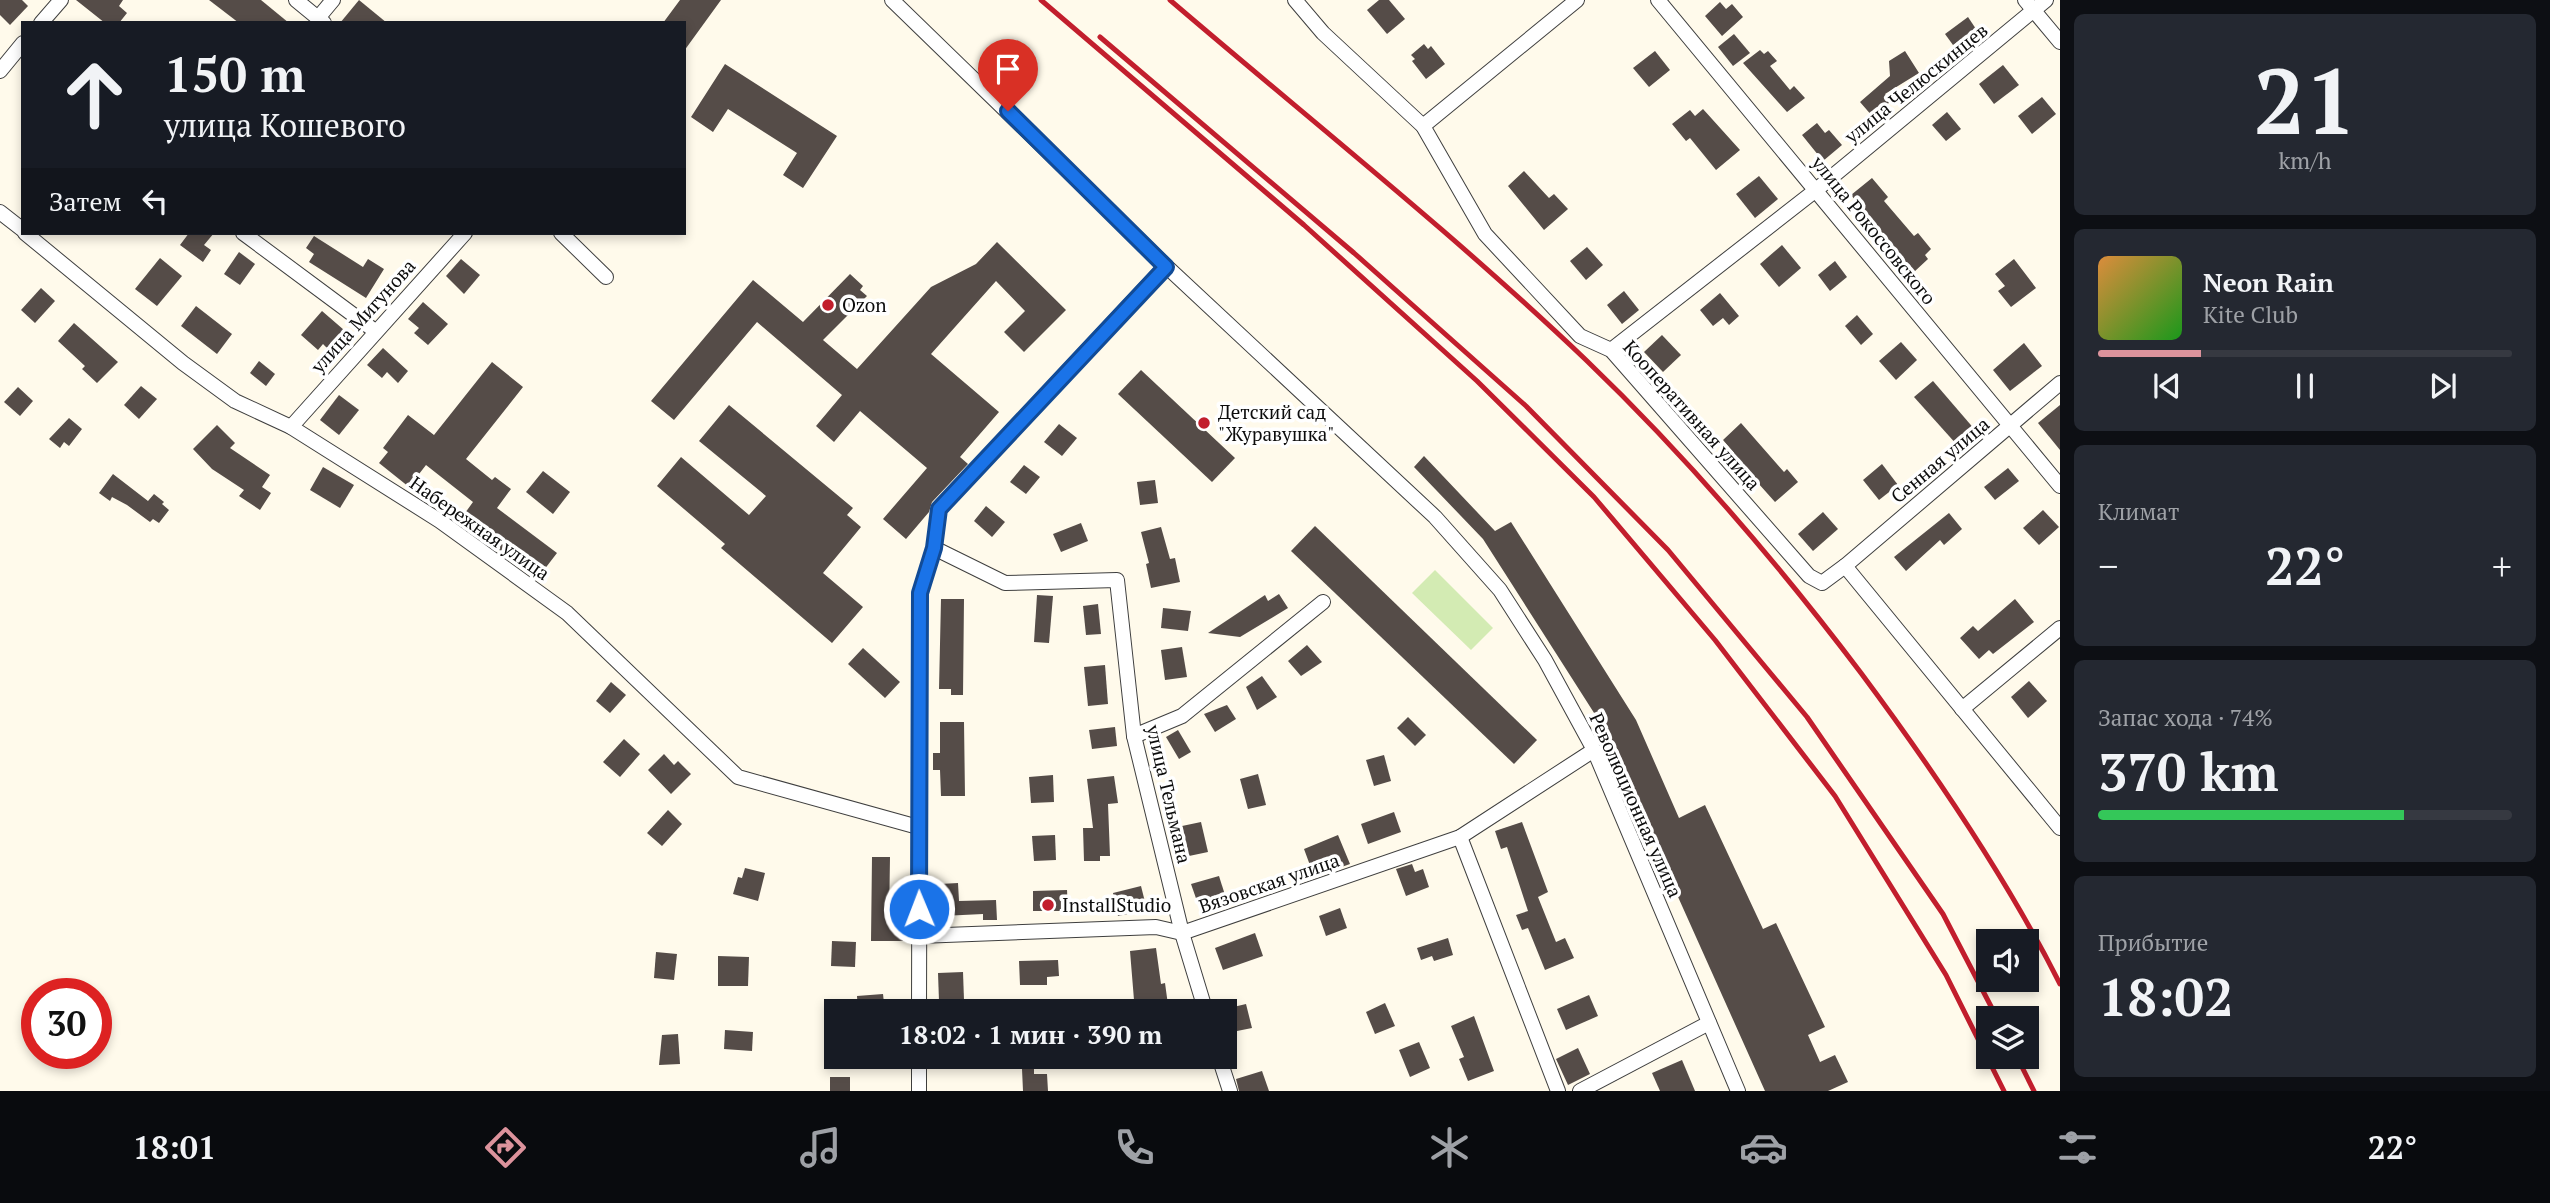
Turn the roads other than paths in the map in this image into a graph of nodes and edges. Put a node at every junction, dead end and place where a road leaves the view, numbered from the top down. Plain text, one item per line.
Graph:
1 (61, 0) edge
2 (296, 0) edge
3 (332, 0) edge
4 (892, 0) edge
5 (1295, 0) edge
6 (1577, 0) edge
7 (1658, 0) edge
8 (2046, 0) edge
9 (2030, 5) edge
10 (321, 20) edge
11 (43, 21) edge
12 (2060, 42) edge
13 (21, 48) edge
14 (0, 71) edge
15 (1423, 126) junction
16 (1816, 190) junction
17 (0, 212) edge
18 (21, 230) edge
19 (28, 235) edge
20 (246, 235) edge
21 (463, 235) edge
22 (563, 235) edge
23 (1166, 267) junction
24 (606, 277) dead end
25 (375, 331) junction
26 (1611, 350) junction
27 (2060, 383) edge
28 (2010, 426) junction
29 (291, 427) junction
30 (2060, 486) edge
31 (934, 548) junction
32 (1845, 566) junction
33 (1323, 602) dead end
34 (2060, 628) edge
35 (1962, 709) junction
36 (1134, 736) junction
37 (1594, 750) junction
38 (918, 827) junction
39 (2060, 828) edge
40 (1460, 837) junction
41 (1182, 933) junction
42 (919, 936) junction
43 (919, 999) edge
44 (1202, 999) edge
45 (1709, 1023) junction
46 (919, 1069) edge
47 (1223, 1069) edge
48 (919, 1091) edge
49 (1230, 1091) edge
50 (1558, 1091) edge
51 (1580, 1091) edge
52 (1738, 1091) edge

1 - 11 street
2 - 10 street
3 - 10 street
4 - 23 street, Революционная улица
5 - 15 street, Кооперативная улица
6 - 15 street
7 - 16 street, улица Рокоссовского
8 - 9 street, улица Челюскинцев
9 - 12 street
9 - 16 street, улица Челюскинцев
13 - 14 street
15 - 26 street, Кооперативная улица
16 - 26 street, улица Челюскинцев
16 - 28 street, улица Рокоссовского
17 - 18 street, Набережная улица
19 - 29 street, Набережная улица
20 - 25 street
21 - 25 street, улица Мигунова
22 - 24 street
23 - 31 street
23 - 37 street, Революционная улица
25 - 29 street, улица Мигунова
26 - 32 street, Кооперативная улица
27 - 28 street, Сенная улица
28 - 30 street, улица Рокоссовского
28 - 32 street, Сенная улица
29 - 38 street, Набережная улица
31 - 36 street, улица Тельмана
31 - 38 street
32 - 35 street
33 - 36 street
34 - 35 street
35 - 39 street
36 - 41 street, улица Тельмана
37 - 40 street, Вязовская улица
37 - 45 street, Революционная улица
38 - 42 street
40 - 41 street, Вязовская улица
40 - 50 street
41 - 42 street, Вязовская улица
41 - 44 street, улица Тельмана
42 - 43 street
45 - 51 street
45 - 52 street, Революционная улица
46 - 48 street
47 - 49 street

